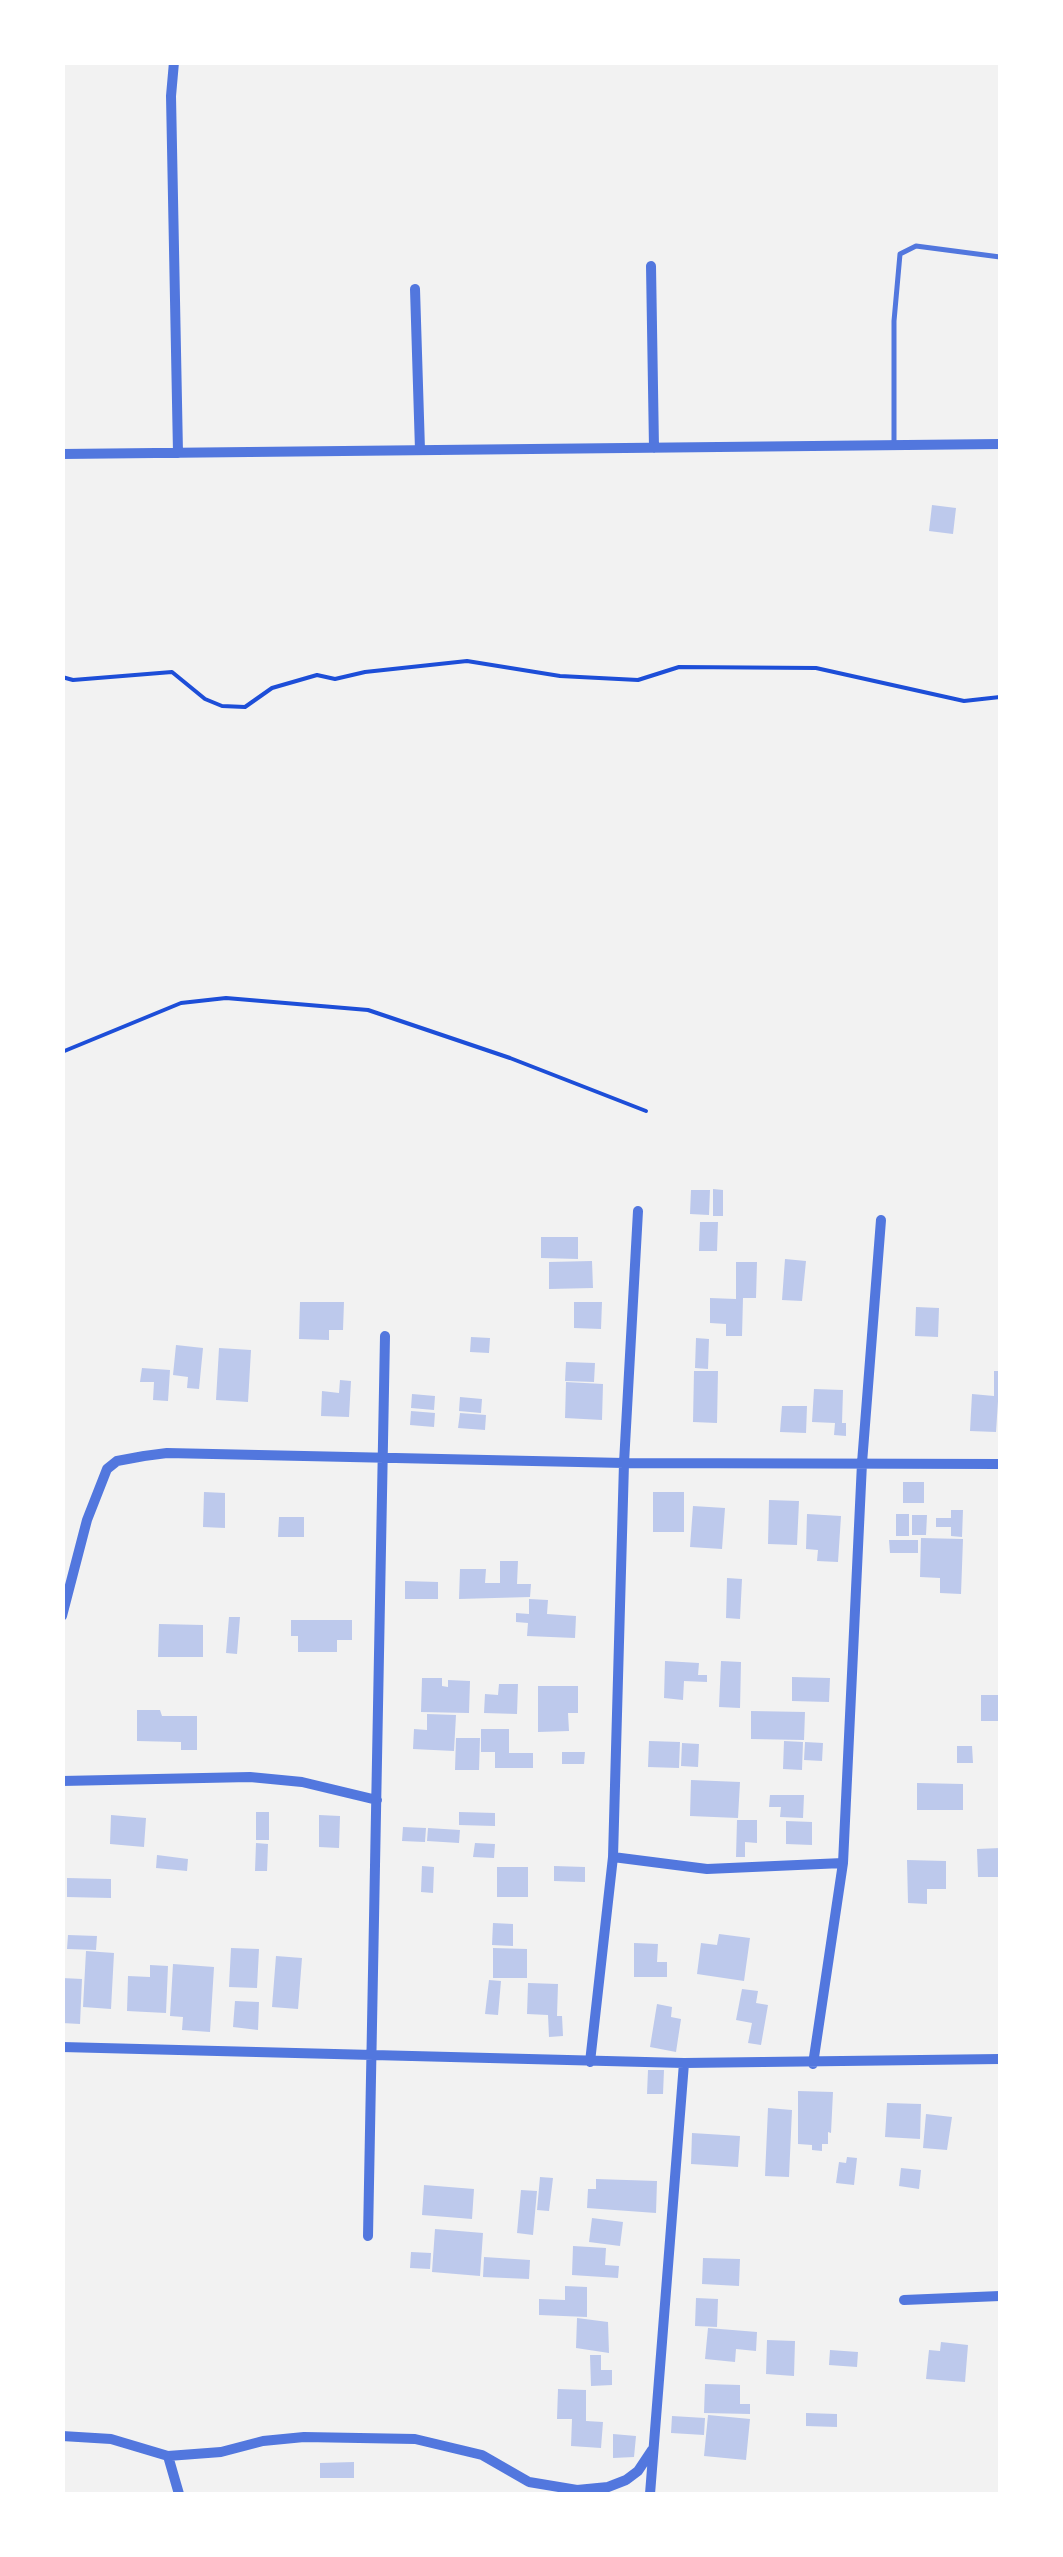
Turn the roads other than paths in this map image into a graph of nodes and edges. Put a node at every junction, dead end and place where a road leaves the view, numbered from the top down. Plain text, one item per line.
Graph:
1 (174, 62) edge
2 (1000, 257) edge
3 (651, 266) dead end
4 (414, 289) dead end
5 (1000, 444) edge
6 (894, 446) junction
7 (654, 448) junction
8 (420, 450) junction
9 (178, 453) junction
10 (62, 454) edge
11 (638, 1211) dead end
12 (881, 1220) dead end
13 (386, 1336) dead end
14 (382, 1456) junction
15 (624, 1463) junction
16 (862, 1463) junction
17 (1000, 1464) edge
18 (62, 1616) edge
19 (62, 1781) edge
20 (378, 1800) junction
21 (613, 1858) junction
22 (842, 1864) junction
23 (62, 2046) edge
24 (372, 2056) junction
25 (1000, 2059) edge
26 (590, 2062) junction
27 (684, 2063) junction
28 (813, 2064) junction
29 (368, 2236) dead end
30 (1000, 2296) edge
31 (904, 2300) dead end
32 (62, 2436) edge
33 (652, 2450) junction
34 (168, 2456) junction
35 (529, 2482) junction
36 (179, 2494) edge
37 (537, 2494) edge
38 (650, 2494) edge

1 - 9 street
2 - 6 lane
3 - 7 street
4 - 8 street
5 - 6 street
6 - 7 street
7 - 8 street
8 - 9 street
9 - 10 street
11 - 15 street
12 - 16 street
13 - 14 street
14 - 15 street
14 - 18 street
14 - 20 street
15 - 16 street
15 - 21 street
16 - 17 street
16 - 22 street
19 - 20 street
20 - 24 street
21 - 22 street
21 - 26 street
22 - 28 street
23 - 24 street
24 - 26 street
24 - 29 street
25 - 28 street
26 - 27 street
27 - 28 street
27 - 33 street
30 - 31 street
32 - 34 street
33 - 35 street
33 - 38 street
34 - 35 street
34 - 36 street
35 - 37 street

